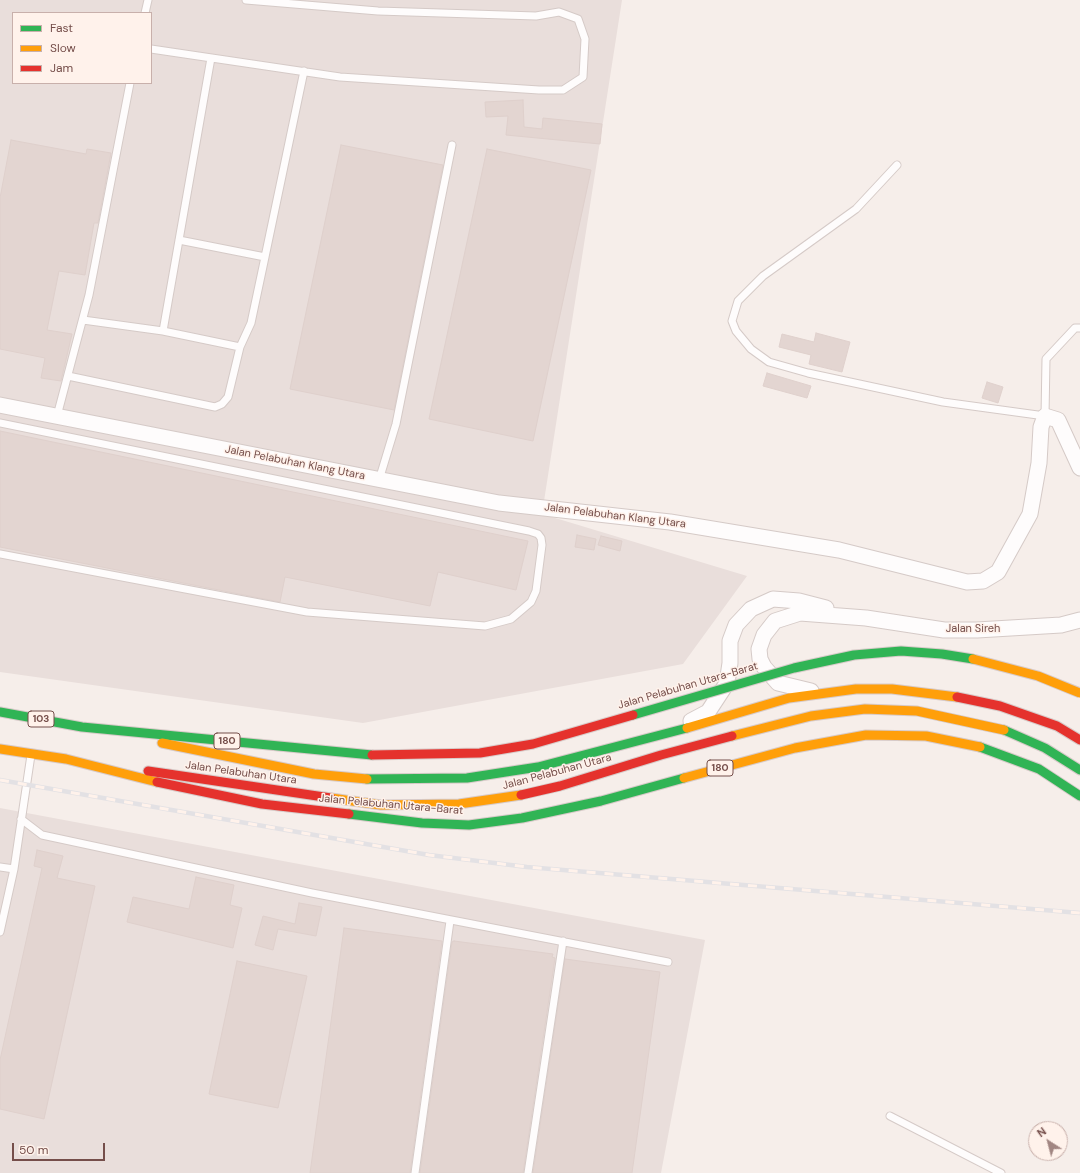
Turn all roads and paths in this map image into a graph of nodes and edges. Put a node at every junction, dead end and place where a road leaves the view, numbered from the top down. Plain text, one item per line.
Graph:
1 (148, 0) edge
2 (246, 0) edge
3 (145, 12) edge
4 (152, 49) edge
5 (211, 58) junction
6 (304, 71) junction
7 (130, 84) edge
8 (452, 146) dead end
9 (897, 165) dead end
10 (179, 240) junction
11 (265, 257) junction
12 (82, 320) junction
13 (1080, 328) edge
14 (164, 331) junction
15 (240, 347) junction
16 (68, 376) junction
17 (0, 405) edge
18 (57, 416) junction
19 (1045, 416) junction
20 (0, 423) edge
21 (1080, 468) edge
22 (378, 480) junction
23 (0, 554) edge
24 (866, 618) junction
25 (1080, 620) edge
26 (817, 693) junction
27 (1080, 694) edge
28 (0, 712) edge
29 (82, 727) junction
30 (666, 734) junction
31 (1080, 740) edge
32 (0, 749) edge
33 (31, 755) junction
34 (66, 759) junction
35 (1080, 770) edge
36 (1080, 796) edge
37 (21, 820) junction
38 (0, 867) edge
39 (14, 869) junction
40 (450, 921) junction
41 (0, 932) edge
42 (563, 941) junction
43 (668, 962) dead end
44 (890, 1116) dead end
45 (415, 1173) edge
46 (528, 1173) edge
47 (1001, 1173) edge

1 - 3 lane
2 - 6 lane
4 - 5 lane
5 - 6 lane
5 - 10 lane
6 - 11 lane
7 - 12 lane
8 - 22 lane
9 - 19 lane
10 - 11 lane
10 - 14 lane
11 - 15 lane
12 - 14 lane
12 - 16 lane
13 - 19 lane
14 - 15 lane
15 - 16 lane
16 - 18 lane
17 - 18 street, Jalan Pelabuhan Klang Utara
18 - 22 street, Jalan Pelabuhan Klang Utara
19 - 21 street
19 - 22 street, Jalan Pelabuhan Klang Utara
20 - 23 lane
24 - 25 street, Jalan Sireh
24 - 26 street
24 - 30 street
26 - 30 main road, Jalan Pelabuhan Utara / 103
26 - 31 main road, Jalan Pelabuhan Utara / 103
27 - 29 main road, Jalan Pelabuhan Utara-Barat / 180, bridge
28 - 29 main road, Jalan Pelabuhan Utara / 103
29 - 30 main road, Jalan Pelabuhan Utara / 103
32 - 33 main road, Jalan Pelabuhan Utara
33 - 34 main road, Jalan Pelabuhan Utara
33 - 37 lane
34 - 35 main road, Jalan Pelabuhan Utara
34 - 36 main road, Jalan Pelabuhan Utara-Barat / 180
37 - 39 lane
37 - 40 lane
38 - 39 lane
39 - 41 lane
40 - 42 lane
40 - 45 lane
42 - 43 lane
42 - 46 lane
44 - 47 lane

